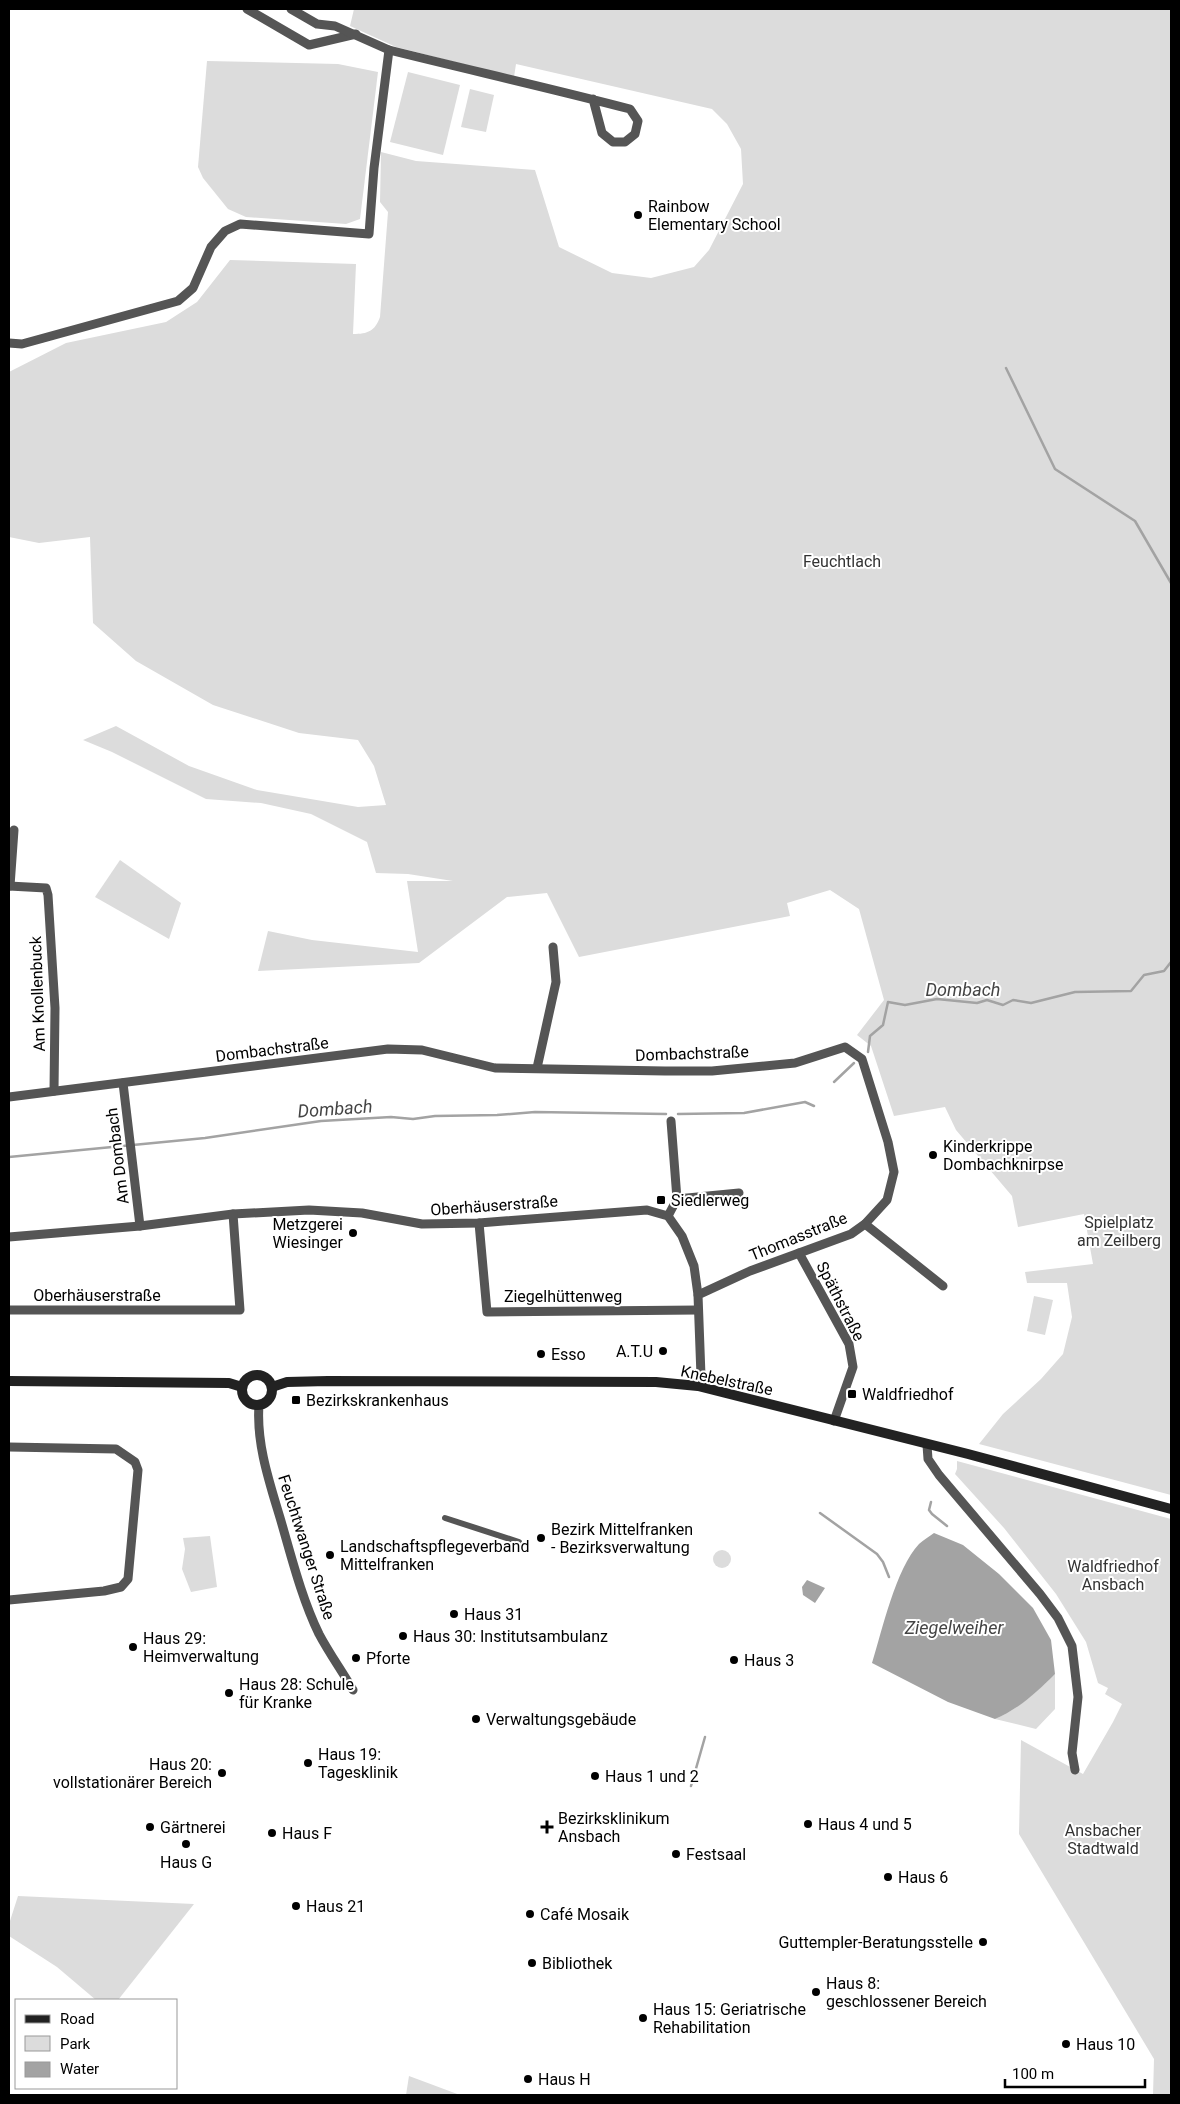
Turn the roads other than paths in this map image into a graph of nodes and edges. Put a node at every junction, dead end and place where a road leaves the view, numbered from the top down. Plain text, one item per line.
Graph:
1 (247, 9) edge
2 (291, 9) edge
3 (356, 34) junction
4 (389, 50) junction
5 (593, 99) junction
6 (9, 342) edge
7 (14, 830) dead end
8 (9, 886) edge
9 (554, 947) dead end
10 (845, 1047) joint
11 (537, 1068) junction
12 (123, 1083) junction
13 (54, 1091) junction
14 (9, 1097) edge
15 (671, 1121) dead end
16 (739, 1193) dead end
17 (677, 1199) junction
18 (233, 1214) junction
19 (668, 1216) junction
20 (478, 1223) junction
21 (865, 1224) junction
22 (140, 1226) junction
23 (9, 1237) edge
24 (799, 1253) junction
25 (942, 1286) dead end
26 (698, 1295) junction
27 (9, 1310) edge
28 (698, 1310) junction
29 (9, 1381) edge
30 (698, 1386) junction
31 (242, 1388) junction
32 (272, 1388) junction
33 (259, 1405) junction
34 (834, 1421) junction
35 (927, 1444) junction
36 (9, 1447) edge
37 (1171, 1509) edge
38 (445, 1518) dead end
39 (519, 1542) dead end
40 (9, 1600) edge
41 (353, 1690) dead end
42 (1075, 1770) dead end

1 - 3 street
2 - 3 street
3 - 4 street
4 - 5 street
4 - 6 street
5 - 5 street
7 - 8 street
8 - 13 street, Am Knollenbuck
9 - 11 street
10 - 11 street, Dombachstraße
10 - 21 street, Thomasstraße
11 - 12 street, Dombachstraße
12 - 13 street, Dombachstraße
12 - 22 street, Am Dombach
13 - 14 street, Dombachstraße
15 - 17 street
16 - 17 street
17 - 19 street
18 - 20 street, Oberhäuserstraße
18 - 22 street, Oberhäuserstraße
18 - 27 street, Oberhäuserstraße
19 - 20 street, Oberhäuserstraße
19 - 26 street
20 - 28 street, Ziegelhüttenweg
21 - 24 street, Thomasstraße
21 - 25 street
22 - 23 street, Oberhäuserstraße
24 - 26 street, Thomasstraße
24 - 34 street, Späthstraße
26 - 28 street
28 - 30 street
29 - 31 main road
30 - 32 main road, Knebelstraße
30 - 34 main road, Knebelstraße
31 - 32 main road
31 - 33 main road
32 - 33 main road
33 - 41 street, Feuchtwanger Straße
34 - 35 main road, Knebelstraße
35 - 37 main road, Knebelstraße
35 - 42 street
36 - 40 street
38 - 39 street

